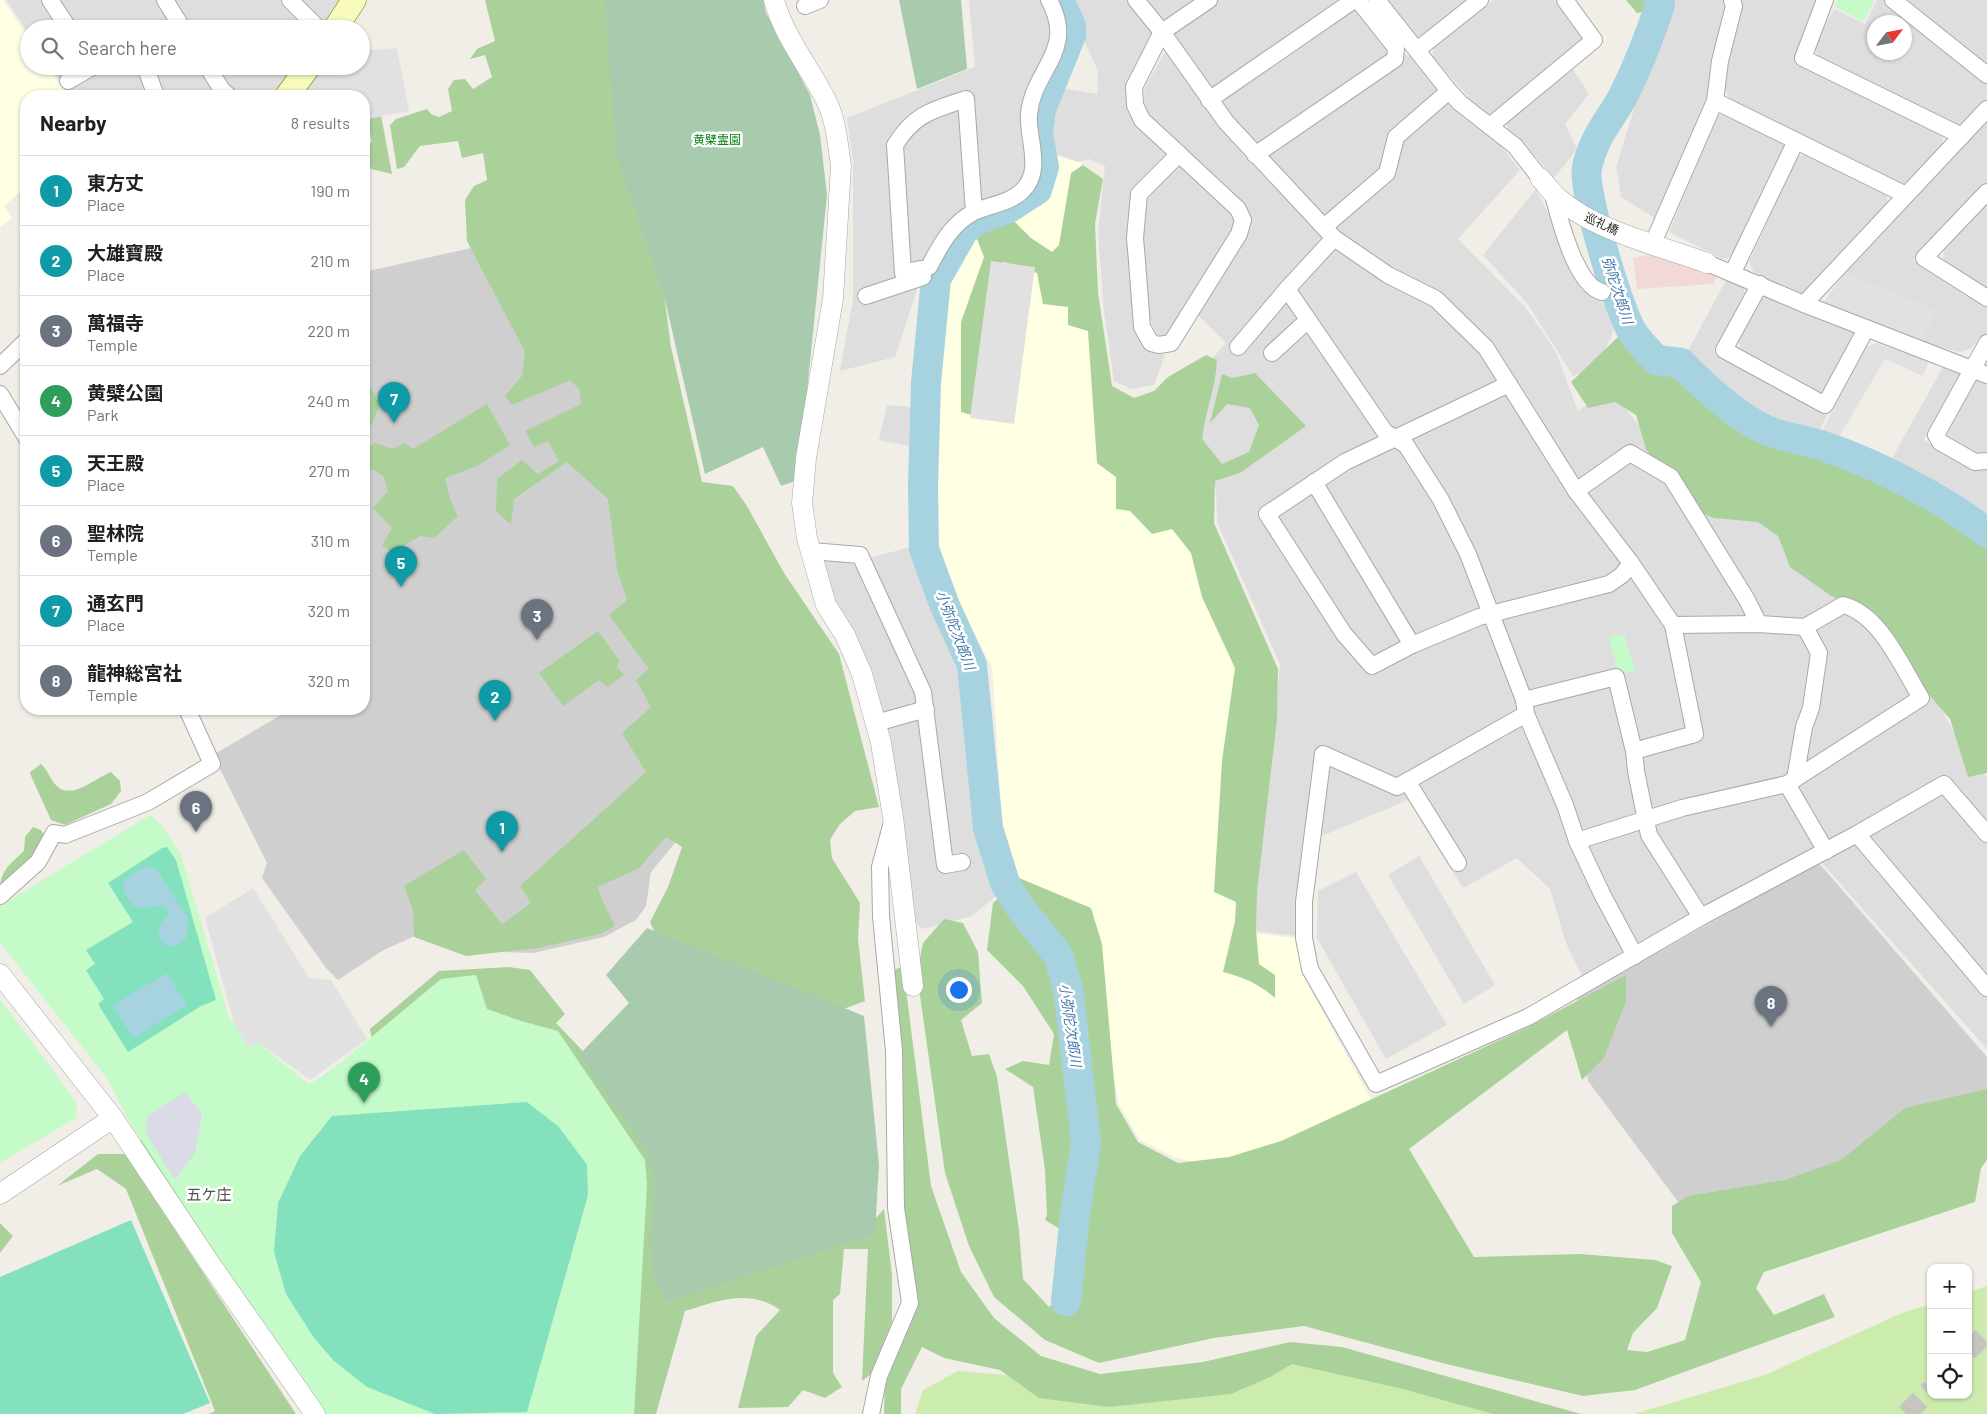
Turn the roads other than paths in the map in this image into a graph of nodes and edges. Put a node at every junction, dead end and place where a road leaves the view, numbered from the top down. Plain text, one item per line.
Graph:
1 (50, 0) edge
2 (165, 0) edge
3 (290, 0) edge
4 (354, 0) edge
5 (774, 0) edge
6 (1048, 0) edge
7 (1136, 0) edge
8 (1209, 0) edge
9 (1354, 0) edge
10 (1358, 0) edge
11 (1377, 0) edge
12 (1480, 0) edge
13 (1565, 0) edge
14 (1732, 0) edge
15 (1825, 0) edge
16 (1893, 0) edge
17 (63, 20) edge
18 (177, 20) edge
19 (310, 20) edge
20 (341, 20) edge
21 (1162, 32) junction
22 (1417, 50) junction
23 (77, 75) edge
24 (148, 75) edge
25 (213, 75) edge
26 (302, 75) edge
27 (1987, 75) edge
28 (68, 80) dead end
29 (154, 90) edge
30 (222, 90) edge
31 (291, 90) edge
32 (1449, 91) junction
33 (1209, 100) junction
34 (1715, 101) junction
35 (1987, 109) edge
36 (1490, 126) junction
37 (1962, 136) junction
38 (1796, 141) junction
39 (1179, 154) junction
40 (1255, 155) junction
41 (1546, 184) junction
42 (1987, 192) edge
43 (1906, 195) junction
44 (974, 212) junction
45 (1329, 232) junction
46 (1653, 243) junction
47 (1707, 263) joint
48 (929, 267) junction
49 (1733, 272) junction
50 (1760, 284) junction
51 (1287, 289) junction
52 (1602, 292) dead end
53 (866, 296) dead end
54 (1987, 298) edge
55 (1804, 304) junction
56 (1308, 320) junction
57 (1866, 328) junction
58 (1987, 342) edge
59 (20, 347) edge
60 (1238, 347) dead end
61 (1272, 353) dead end
62 (0, 366) edge
63 (1971, 368) junction
64 (1987, 375) edge
65 (1509, 384) junction
66 (0, 394) edge
67 (20, 427) edge
68 (1396, 439) junction
69 (1987, 461) edge
70 (1314, 482) junction
71 (1576, 491) junction
72 (811, 551) junction
73 (1631, 563) junction
74 (1493, 613) junction
75 (1759, 624) junction
76 (1673, 625) junction
77 (1805, 627) junction
78 (1412, 645) junction
79 (1525, 707) junction
80 (926, 709) junction
81 (191, 715) edge
82 (876, 723) junction
83 (1634, 751) junction
84 (1407, 781) junction
85 (1791, 782) junction
86 (893, 817) junction
87 (1646, 819) junction
88 (1858, 834) junction
89 (1987, 834) edge
90 (1577, 841) junction
91 (1826, 851) junction
92 (962, 862) dead end
93 (1458, 863) dead end
94 (0, 896) edge
95 (1701, 917) junction
96 (1635, 956) junction
97 (0, 974) edge
98 (913, 986) dead end
99 (1987, 988) edge
100 (113, 1118) junction
101 (0, 1194) edge
102 (315, 1414) edge
103 (871, 1414) edge

1 - 17 street
2 - 18 street
3 - 19 street
4 - 20 main road
5 - 72 street
6 - 44 street
7 - 21 street
8 - 21 street
9 - 33 street
10 - 40 street
11 - 22 street
12 - 22 street
13 - 36 street
14 - 34 street
15 - 37 street
16 - 27 street
21 - 33 street
21 - 39 street
22 - 32 street
23 - 28 street
24 - 29 street
25 - 30 street
26 - 31 main road
32 - 36 street
32 - 45 street
33 - 40 street
34 - 38 street
34 - 46 street
35 - 37 street
36 - 41 street
37 - 43 street
38 - 43 street
38 - 49 street
39 - 39 street
40 - 45 street
41 - 46 street, 巡礼橋
41 - 52 street
42 - 54 street
43 - 55 street
44 - 48 street
44 - 48 street
45 - 51 street
45 - 65 street
46 - 47 street, 巡礼橋
47 - 49 street
48 - 53 street
49 - 50 street
50 - 55 street
50 - 57 street
51 - 56 street
51 - 60 street
55 - 57 street
56 - 61 street
56 - 68 street
57 - 63 street
58 - 63 street
59 - 62 street
63 - 64 street
63 - 69 street
65 - 68 street
65 - 71 street
66 - 67 street
68 - 70 street
68 - 74 street
70 - 78 street
70 - 78 street
71 - 73 street
71 - 75 street
72 - 80 street
72 - 82 street
73 - 74 street
73 - 76 street
74 - 78 street
74 - 79 street
75 - 76 street
75 - 77 street
76 - 83 street
77 - 85 street
77 - 85 street
79 - 83 street
79 - 84 street
79 - 90 street
80 - 82 street
80 - 92 street
81 - 94 street
82 - 86 street
83 - 87 street
84 - 93 street
84 - 96 street
85 - 87 street
85 - 91 street
86 - 98 street
86 - 103 street
87 - 90 street
87 - 95 street
88 - 89 street
88 - 91 street
88 - 99 street
90 - 96 street
91 - 95 street
95 - 96 street
97 - 100 street
100 - 101 street
100 - 102 street

